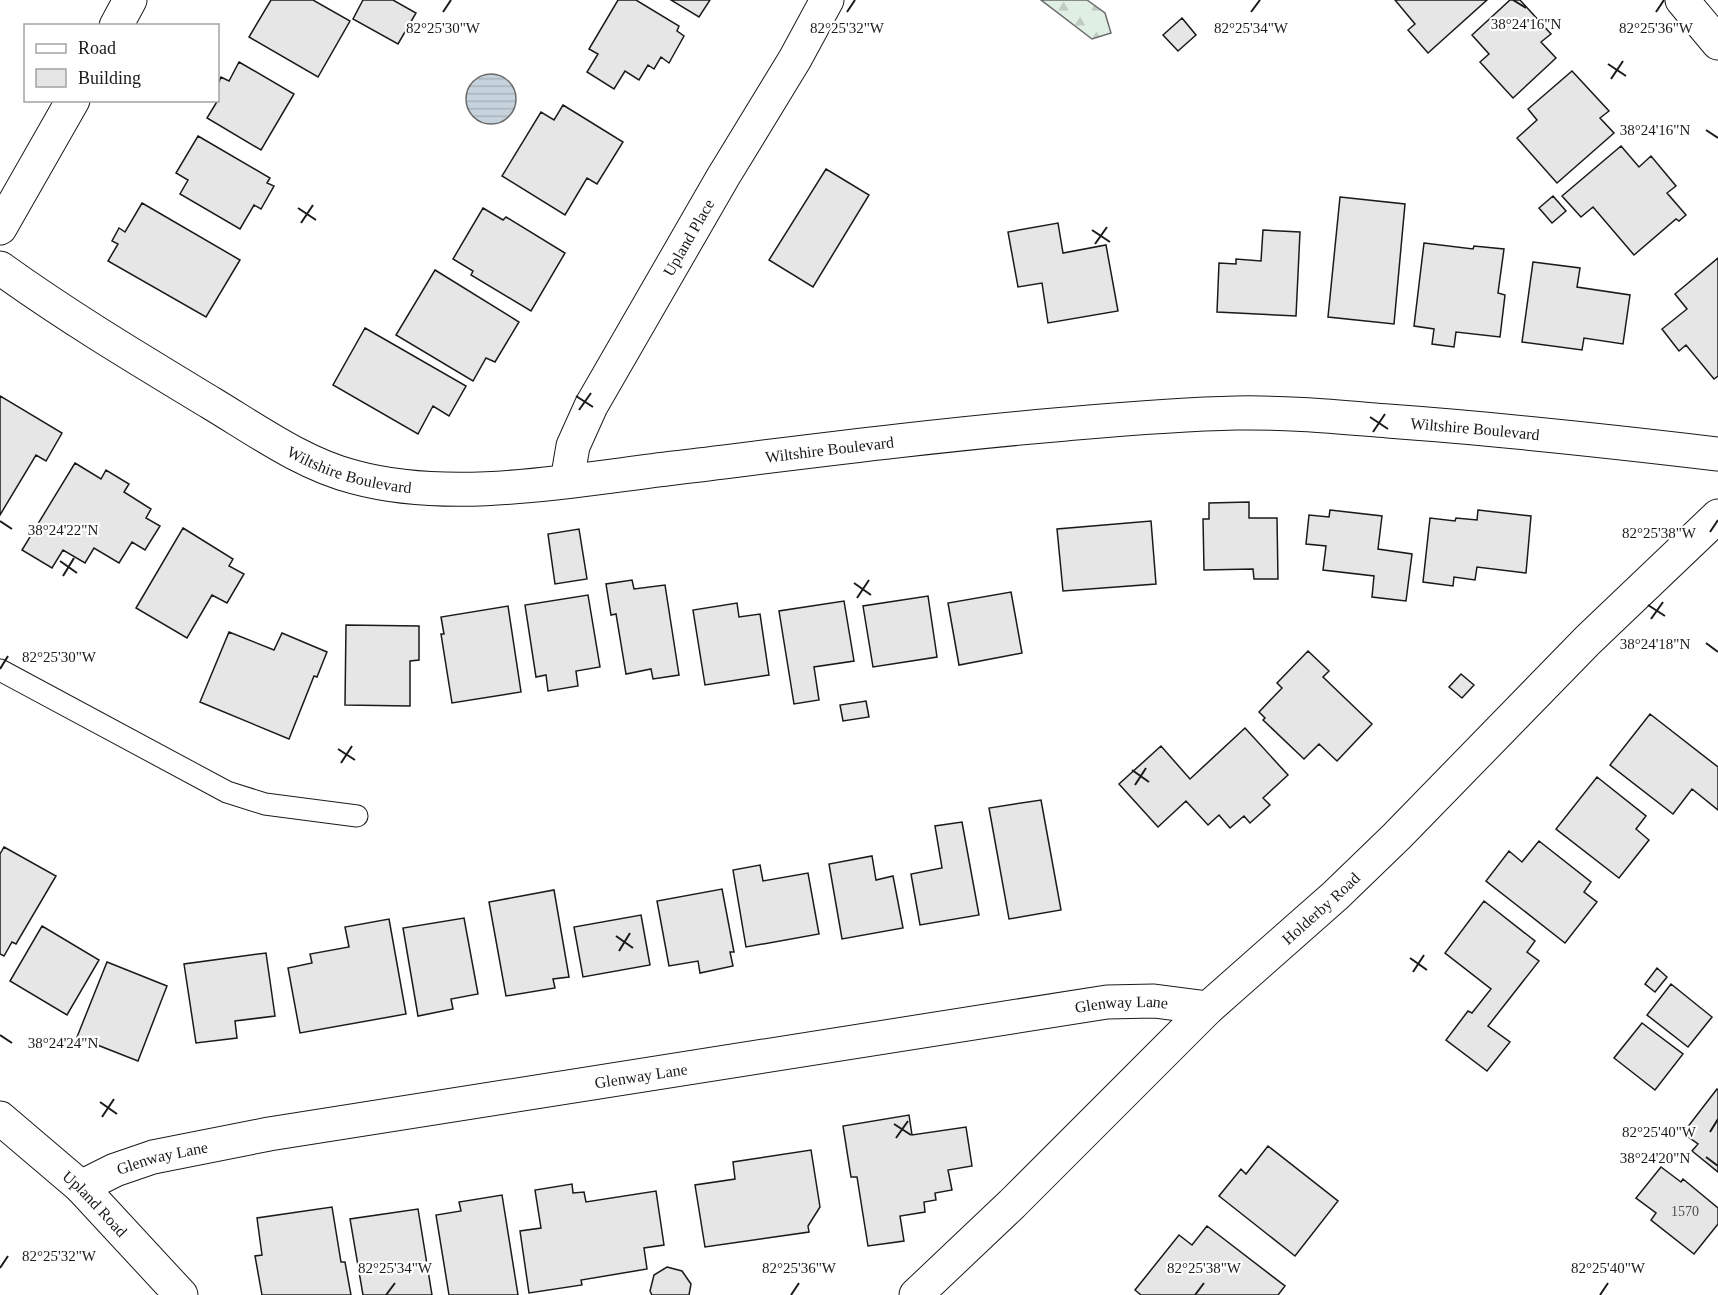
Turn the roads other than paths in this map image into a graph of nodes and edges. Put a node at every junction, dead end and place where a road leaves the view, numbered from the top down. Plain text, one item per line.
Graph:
1 (130, 0) edge
2 (827, 0) edge
3 (1682, 0) edge
4 (117, 24) edge
5 (1718, 43) edge
6 (72, 102) edge
7 (0, 228) edge
8 (0, 268) edge
9 (1718, 454) edge
10 (567, 481) junction
11 (1718, 516) edge
12 (0, 670) edge
13 (357, 816) dead end
14 (1209, 1008) junction
15 (0, 1118) edge
16 (81, 1187) junction
17 (181, 1295) edge
18 (916, 1295) edge

1 - 4 street
2 - 10 street, Upland Place
3 - 5 street
6 - 7 street
8 - 10 street, Wiltshire Boulevard
9 - 10 street, Wiltshire Boulevard
11 - 14 street, Holderby Road
12 - 13 lane
14 - 16 street, Glenway Lane
14 - 18 street, Holderby Road
15 - 16 street, Upland Road
16 - 17 street, Upland Road

